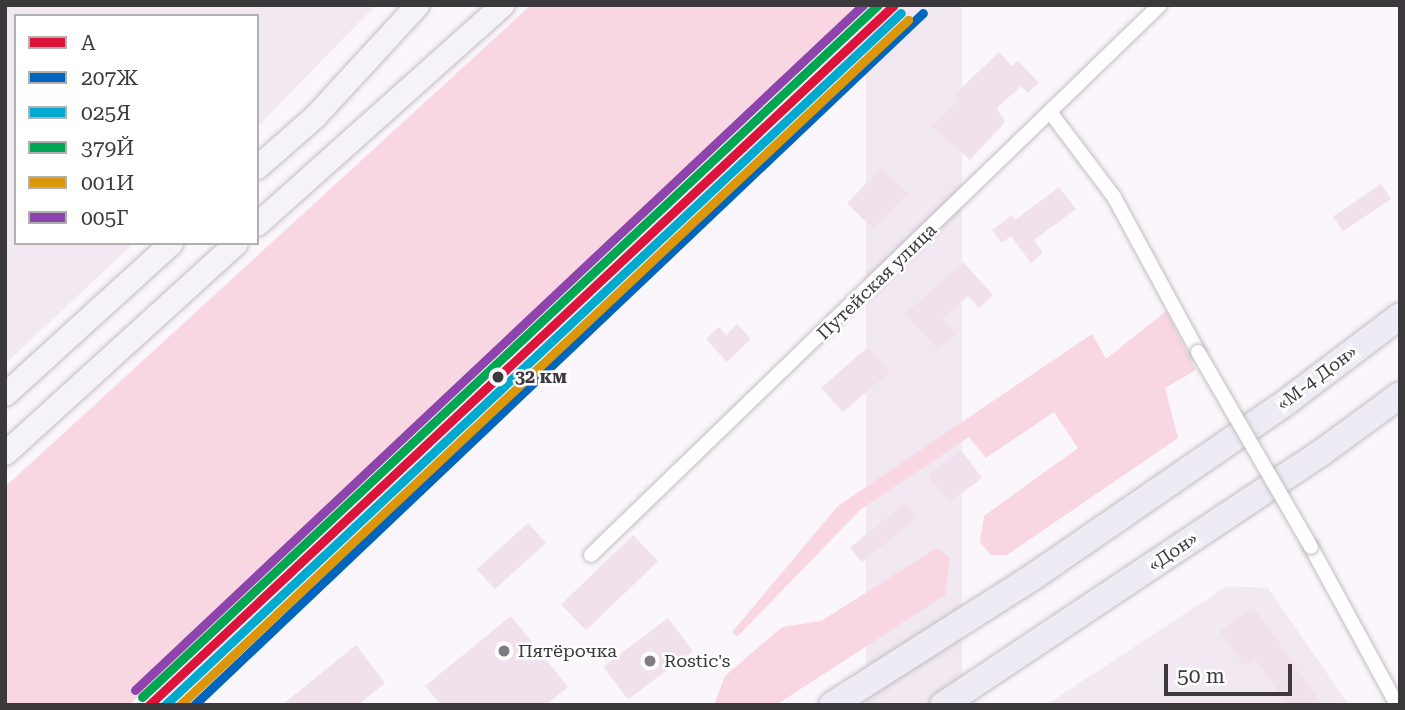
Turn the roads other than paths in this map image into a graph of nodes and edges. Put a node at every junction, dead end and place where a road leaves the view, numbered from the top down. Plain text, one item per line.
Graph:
1 (417, 5) edge
2 (477, 5) edge
3 (502, 5) edge
4 (1160, 5) edge
5 (399, 95) junction
6 (1050, 112) junction
7 (259, 165) edge
8 (259, 222) edge
9 (169, 245) edge
10 (234, 245) edge
11 (1400, 316) edge
12 (5, 394) edge
13 (1400, 395) edge
14 (5, 453) edge
15 (592, 555) dead end
16 (832, 705) edge
17 (943, 705) edge
18 (1396, 705) edge

1 - 7 main road
2 - 5 main road
3 - 5 main road
4 - 6 street, Путейская улица
5 - 8 main road
6 - 15 street, Путейская улица
6 - 18 street, bridge
9 - 12 main road
10 - 14 main road
11 - 16 highway, «М-4 Дон»
13 - 17 highway, «Дон»

